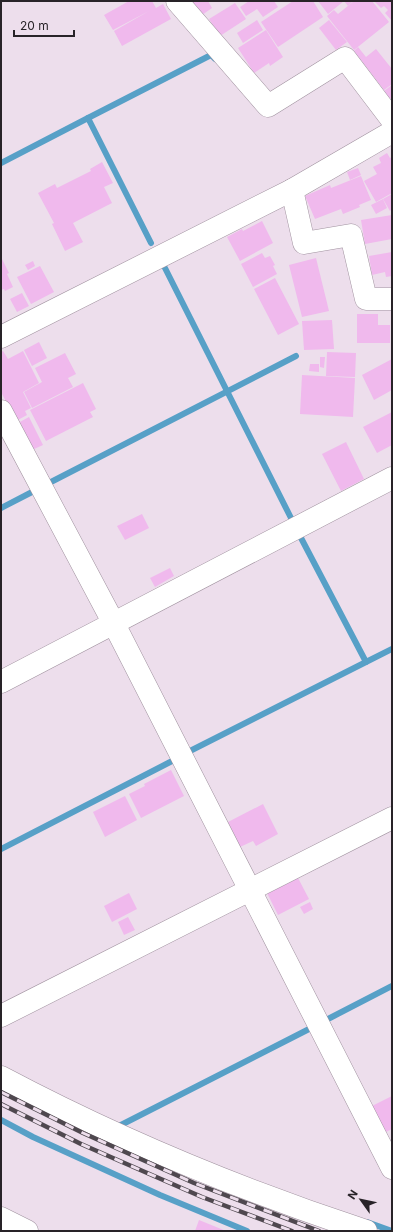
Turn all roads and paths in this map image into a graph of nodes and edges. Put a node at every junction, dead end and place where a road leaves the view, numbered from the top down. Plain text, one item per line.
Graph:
1 (177, 1) edge
2 (392, 120) edge
3 (392, 132) edge
4 (292, 190) junction
5 (392, 299) edge
6 (1, 337) edge
7 (1, 411) edge
8 (392, 478) edge
9 (113, 622) junction
10 (1, 682) edge
11 (392, 818) edge
12 (250, 890) junction
13 (1, 1016) edge
14 (1, 1077) edge
15 (390, 1160) edge
16 (1, 1218) edge
17 (27, 1231) edge
18 (366, 1231) edge

1 - 2 street
3 - 4 street
4 - 5 street
4 - 6 street
7 - 9 street
8 - 9 street
9 - 10 street
9 - 12 street
11 - 12 street
12 - 13 street
12 - 15 street
14 - 18 street
16 - 17 street

